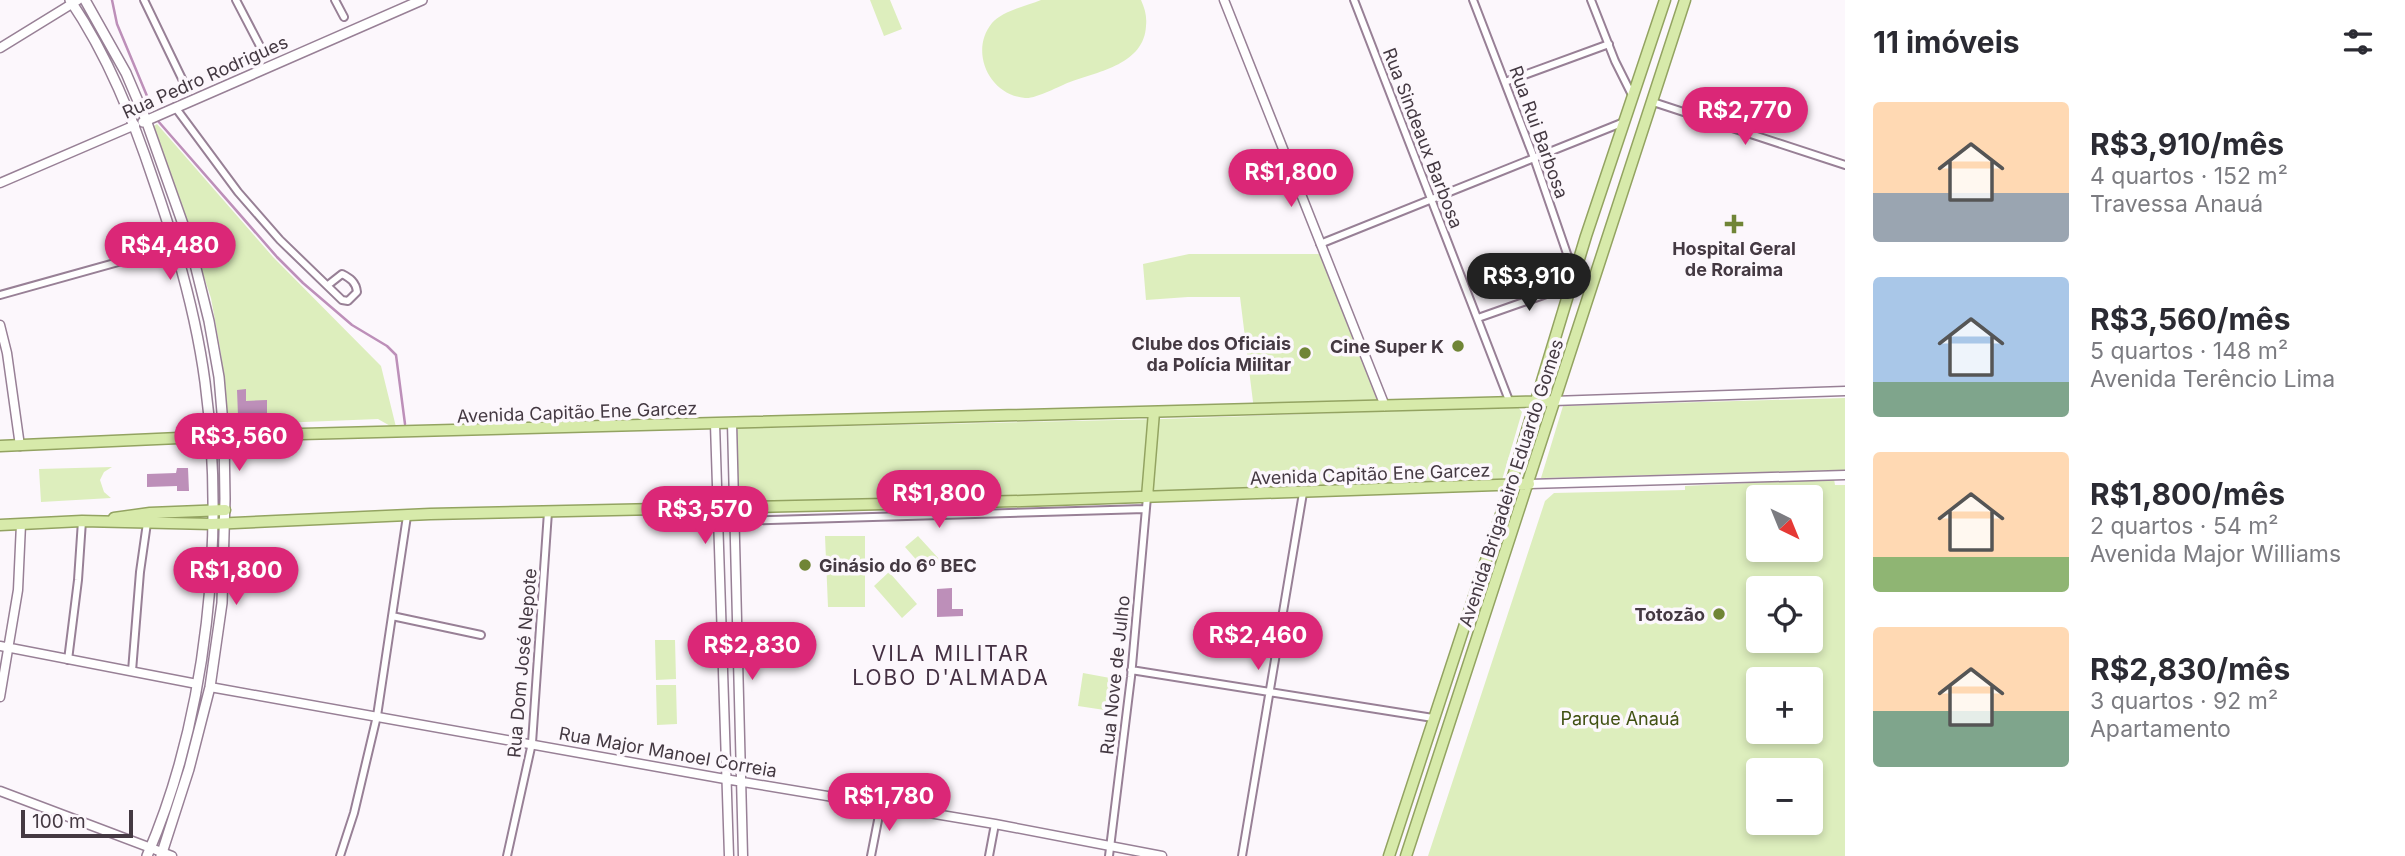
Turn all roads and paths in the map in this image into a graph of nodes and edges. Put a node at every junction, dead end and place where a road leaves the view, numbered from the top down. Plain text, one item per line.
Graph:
1 (85, 0) edge
2 (144, 0) edge
3 (236, 0) edge
4 (335, 0) edge
5 (422, 0) edge
6 (1224, 0) edge
7 (1354, 0) edge
8 (1473, 0) edge
9 (1591, 0) edge
10 (1665, 0) edge
11 (1685, 0) edge
12 (74, 1) edge
13 (344, 17) dead end
14 (1609, 44) junction
15 (0, 48) edge
16 (262, 50) dead end
17 (1505, 82) junction
18 (186, 87) dead end
19 (1633, 97) junction
20 (1653, 102) junction
21 (173, 108) junction
22 (147, 120) junction
23 (1625, 122) junction
24 (135, 125) junction
25 (1534, 158) junction
26 (1845, 165) edge
27 (0, 183) edge
28 (1432, 200) junction
29 (1597, 206) junction
30 (1616, 212) junction
31 (1586, 236) junction
32 (190, 243) junction
33 (1320, 244) junction
34 (176, 247) junction
35 (1603, 247) junction
36 (1573, 280) junction
37 (328, 285) junction
38 (0, 295) edge
39 (1478, 318) junction
40 (0, 325) edge
41 (1845, 391) edge
42 (1553, 401) junction
43 (1535, 402) junction
44 (1510, 403) junction
45 (1385, 406) junction
46 (1154, 412) junction
47 (732, 423) junction
48 (715, 424) junction
49 (224, 436) junction
50 (211, 438) junction
51 (0, 446) edge
52 (20, 446) junction
53 (1845, 475) edge
54 (1529, 484) junction
55 (1510, 485) junction
56 (1303, 493) junction
57 (1147, 497) junction
58 (718, 508) junction
59 (733, 509) junction
60 (1145, 509) junction
61 (225, 510) junction
62 (212, 511) junction
63 (548, 512) junction
64 (407, 516) junction
65 (82, 521) junction
66 (733, 521) junction
67 (147, 523) junction
68 (21, 524) junction
69 (212, 524) junction
70 (225, 524) junction
71 (0, 525) edge
72 (719, 544) junction
73 (733, 544) junction
74 (393, 616) junction
75 (481, 635) dead end
76 (4, 647) edge
77 (68, 660) junction
78 (737, 666) junction
79 (724, 667) junction
80 (1131, 670) junction
81 (132, 671) junction
82 (197, 684) junction
83 (210, 687) junction
84 (1269, 692) junction
85 (0, 697) edge
86 (377, 716) junction
87 (1433, 718) junction
88 (532, 743) junction
89 (725, 779) junction
90 (742, 781) junction
91 (0, 791) edge
92 (881, 804) junction
93 (995, 824) junction
94 (1110, 851) edge
95 (149, 852) edge
96 (161, 854) edge
97 (172, 856) edge
98 (340, 856) edge
99 (507, 856) edge
100 (729, 856) edge
101 (743, 856) edge
102 (871, 856) edge
103 (989, 856) edge
104 (1162, 856) edge
105 (1242, 856) edge
106 (1388, 856) edge
107 (1406, 856) edge

1 - 22 main road
2 - 18 street
3 - 16 street
4 - 13 street
5 - 21 main road, Rua Pedro Rodrigues
6 - 33 street
7 - 28 street, Rua Sindeaux Barbosa
8 - 17 street, Rua Rui Barbosa
9 - 14 street
10 - 19 main road, Avenida Brigadeiro Eduardo Gomes
11 - 20 main road, Avenida Brigadeiro Eduardo Gomes
12 - 15 street
12 - 24 main road
14 - 17 street
14 - 19 street
17 - 25 street, Rua Rui Barbosa
19 - 23 main road, Avenida Brigadeiro Eduardo Gomes
20 - 26 street
20 - 30 main road, Avenida Brigadeiro Eduardo Gomes
21 - 22 main road, Rua Pedro Rodrigues
21 - 37 street
22 - 24 main road, Rua Pedro Rodrigues
22 - 32 main road
23 - 25 street
23 - 29 main road, Avenida Brigadeiro Eduardo Gomes
24 - 27 street, Rua Pedro Rodrigues
24 - 34 main road
25 - 28 street
25 - 36 street, Rua Rui Barbosa
28 - 33 street
28 - 39 street, Rua Sindeaux Barbosa
29 - 30 main road
29 - 31 main road, Avenida Brigadeiro Eduardo Gomes
30 - 35 main road, Avenida Brigadeiro Eduardo Gomes
31 - 35 main road
31 - 36 main road, Avenida Brigadeiro Eduardo Gomes
32 - 34 street
32 - 49 main road
33 - 45 street
34 - 38 street
34 - 50 main road
35 - 42 main road, Avenida Brigadeiro Eduardo Gomes
36 - 39 street
36 - 43 main road, Avenida Brigadeiro Eduardo Gomes
37 - 37 street
39 - 44 street, Rua Sindeaux Barbosa
40 - 52 street
41 - 42 street, Avenida Capitão Ene Garcez
42 - 43 main road, Avenida Capitão Ene Garcez
42 - 54 main road, Avenida Brigadeiro Eduardo Gomes
43 - 44 main road, Avenida Capitão Ene Garcez
43 - 55 main road, Avenida Brigadeiro Eduardo Gomes
44 - 45 main road, Avenida Capitão Ene Garcez
45 - 46 main road, Avenida Capitão Ene Garcez
46 - 47 main road, Avenida Capitão Ene Garcez
46 - 57 main road
47 - 48 main road, Avenida Capitão Ene Garcez
47 - 59 street
48 - 49 main road, Avenida Capitão Ene Garcez
48 - 58 street
49 - 50 main road, Avenida Capitão Ene Garcez
49 - 61 main road
50 - 52 main road, Avenida Capitão Ene Garcez
50 - 62 main road
51 - 52 main road, Avenida Capitão Ene Garcez
53 - 54 street, Avenida Capitão Ene Garcez
54 - 55 main road, Avenida Capitão Ene Garcez
54 - 107 main road, Avenida Brigadeiro Eduardo Gomes
55 - 56 main road, Avenida Capitão Ene Garcez
55 - 87 main road, Avenida Brigadeiro Eduardo Gomes
56 - 57 main road, Avenida Capitão Ene Garcez
56 - 84 street
57 - 59 main road, Avenida Capitão Ene Garcez
57 - 60 street, Rua Nove de Julho
58 - 59 main road, Avenida Capitão Ene Garcez
58 - 63 main road, Avenida Capitão Ene Garcez
58 - 72 street
59 - 66 street
60 - 66 street
60 - 80 street, Rua Nove de Julho
61 - 62 main road
61 - 70 main road
62 - 65 main road
62 - 69 main road
63 - 64 main road, Avenida Capitão Ene Garcez
63 - 88 street, Rua Dom José Nepote
64 - 70 main road, Avenida Capitão Ene Garcez
64 - 74 street
65 - 67 main road, Avenida Capitão Ene Garcez
65 - 68 main road, Avenida Capitão Ene Garcez
65 - 77 street
66 - 73 street
67 - 69 main road, Avenida Capitão Ene Garcez
67 - 81 street
68 - 71 main road, Avenida Capitão Ene Garcez
68 - 76 street
69 - 70 main road, Avenida Capitão Ene Garcez
69 - 82 main road
70 - 83 main road
72 - 73 street
72 - 79 street
73 - 78 street
74 - 75 street
74 - 86 street
76 - 77 street
76 - 85 street
77 - 81 street
78 - 79 street
78 - 90 street
79 - 89 street
80 - 84 street
80 - 94 street, Rua Nove de Julho
81 - 82 street
82 - 95 main road
83 - 86 street, Rua Major Manoel Correia
83 - 96 main road
84 - 87 street
84 - 105 street
86 - 88 street, Rua Major Manoel Correia
86 - 98 street
87 - 106 main road, Avenida Brigadeiro Eduardo Gomes
88 - 89 street, Rua Major Manoel Correia
88 - 99 street, Rua Dom José Nepote
89 - 90 street, Rua Major Manoel Correia
89 - 100 street
90 - 92 street, Rua Major Manoel Correia
90 - 101 street
91 - 95 street
92 - 93 street, Rua Major Manoel Correia
92 - 102 street
93 - 94 street, Rua Major Manoel Correia
93 - 103 street
94 - 104 street, Rua Major Manoel Correia
95 - 96 street
96 - 97 street

